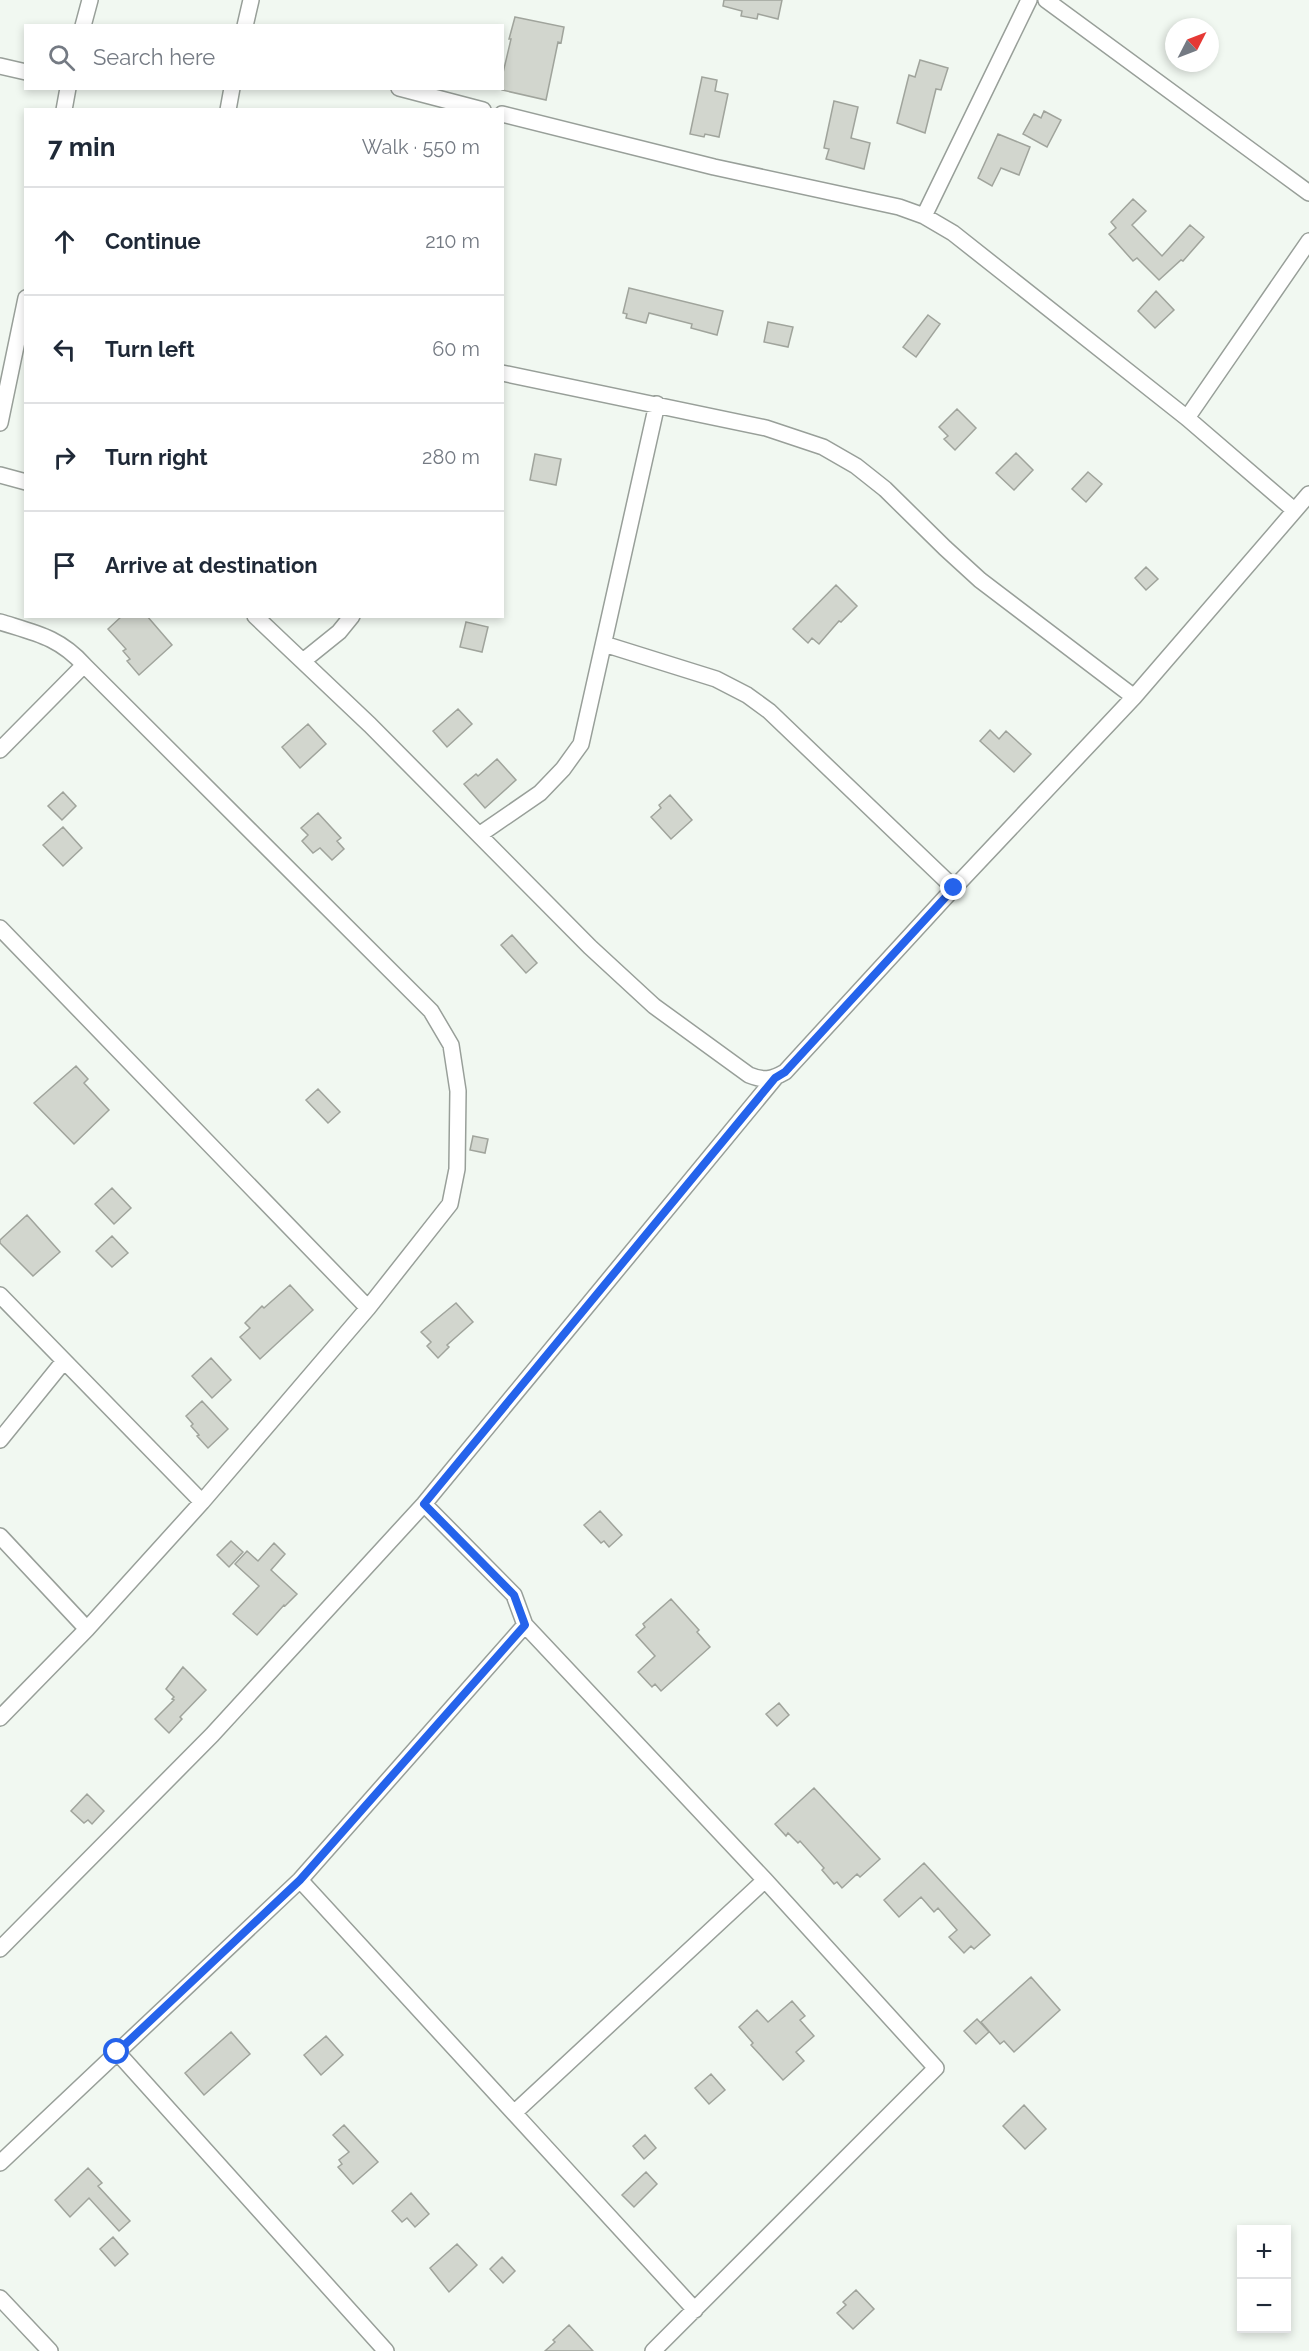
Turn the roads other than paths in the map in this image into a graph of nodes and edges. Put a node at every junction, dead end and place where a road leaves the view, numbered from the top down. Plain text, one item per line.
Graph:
1 (90, 0) edge
2 (251, 0) edge
3 (1029, 0) edge
4 (1046, 0) edge
5 (84, 24) edge
6 (245, 24) edge
7 (0, 66) edge
8 (24, 72) edge
9 (68, 90) edge
10 (232, 90) edge
11 (407, 90) edge
12 (64, 108) edge
13 (228, 108) edge
14 (475, 108) edge
15 (504, 114) edge
16 (1309, 193) edge
17 (924, 216) junction
18 (1309, 242) edge
19 (24, 308) edge
20 (504, 373) edge
21 (657, 404) junction
22 (1187, 418) junction
23 (0, 423) edge
24 (0, 475) edge
25 (24, 481) edge
26 (1309, 494) edge
27 (1294, 510) junction
28 (257, 618) edge
29 (350, 618) edge
30 (0, 622) edge
31 (604, 644) junction
32 (303, 661) junction
33 (84, 665) junction
34 (1134, 697) junction
35 (0, 750) edge
36 (479, 835) junction
37 (954, 888) junction
38 (0, 928) edge
39 (775, 1078) junction
40 (0, 1295) edge
41 (368, 1308) junction
42 (64, 1361) junction
43 (0, 1440) edge
44 (202, 1503) junction
45 (424, 1504) junction
46 (0, 1536) edge
47 (525, 1625) junction
48 (87, 1629) junction
49 (0, 1718) edge
50 (300, 1880) junction
51 (765, 1880) junction
52 (0, 1949) edge
53 (117, 2052) junction
54 (514, 2113) junction
55 (0, 2163) edge
56 (0, 2298) edge
57 (695, 2310) junction
58 (50, 2351) edge
59 (386, 2351) edge
60 (653, 2351) edge

1 - 5 street
2 - 6 street
3 - 17 street
4 - 16 street
7 - 8 street
9 - 12 street
10 - 13 street
11 - 14 street
15 - 17 street
17 - 22 street
18 - 22 street
19 - 23 street
20 - 21 street
21 - 31 street
21 - 34 street
22 - 27 street
24 - 25 street
26 - 27 street
27 - 34 street
28 - 32 street
29 - 32 street
30 - 33 street
31 - 36 street
31 - 37 street
32 - 36 street
33 - 35 street
33 - 41 street
34 - 37 street
36 - 39 street
37 - 39 street
38 - 41 street
39 - 45 street
40 - 42 street
41 - 44 street
42 - 43 street
42 - 44 street
44 - 48 street
45 - 47 street
45 - 52 street
46 - 48 street
47 - 50 street
47 - 51 street
48 - 49 street
50 - 53 street
50 - 54 street
51 - 54 street
51 - 57 street
53 - 55 street
53 - 59 street
54 - 57 street
56 - 58 street
57 - 60 street

